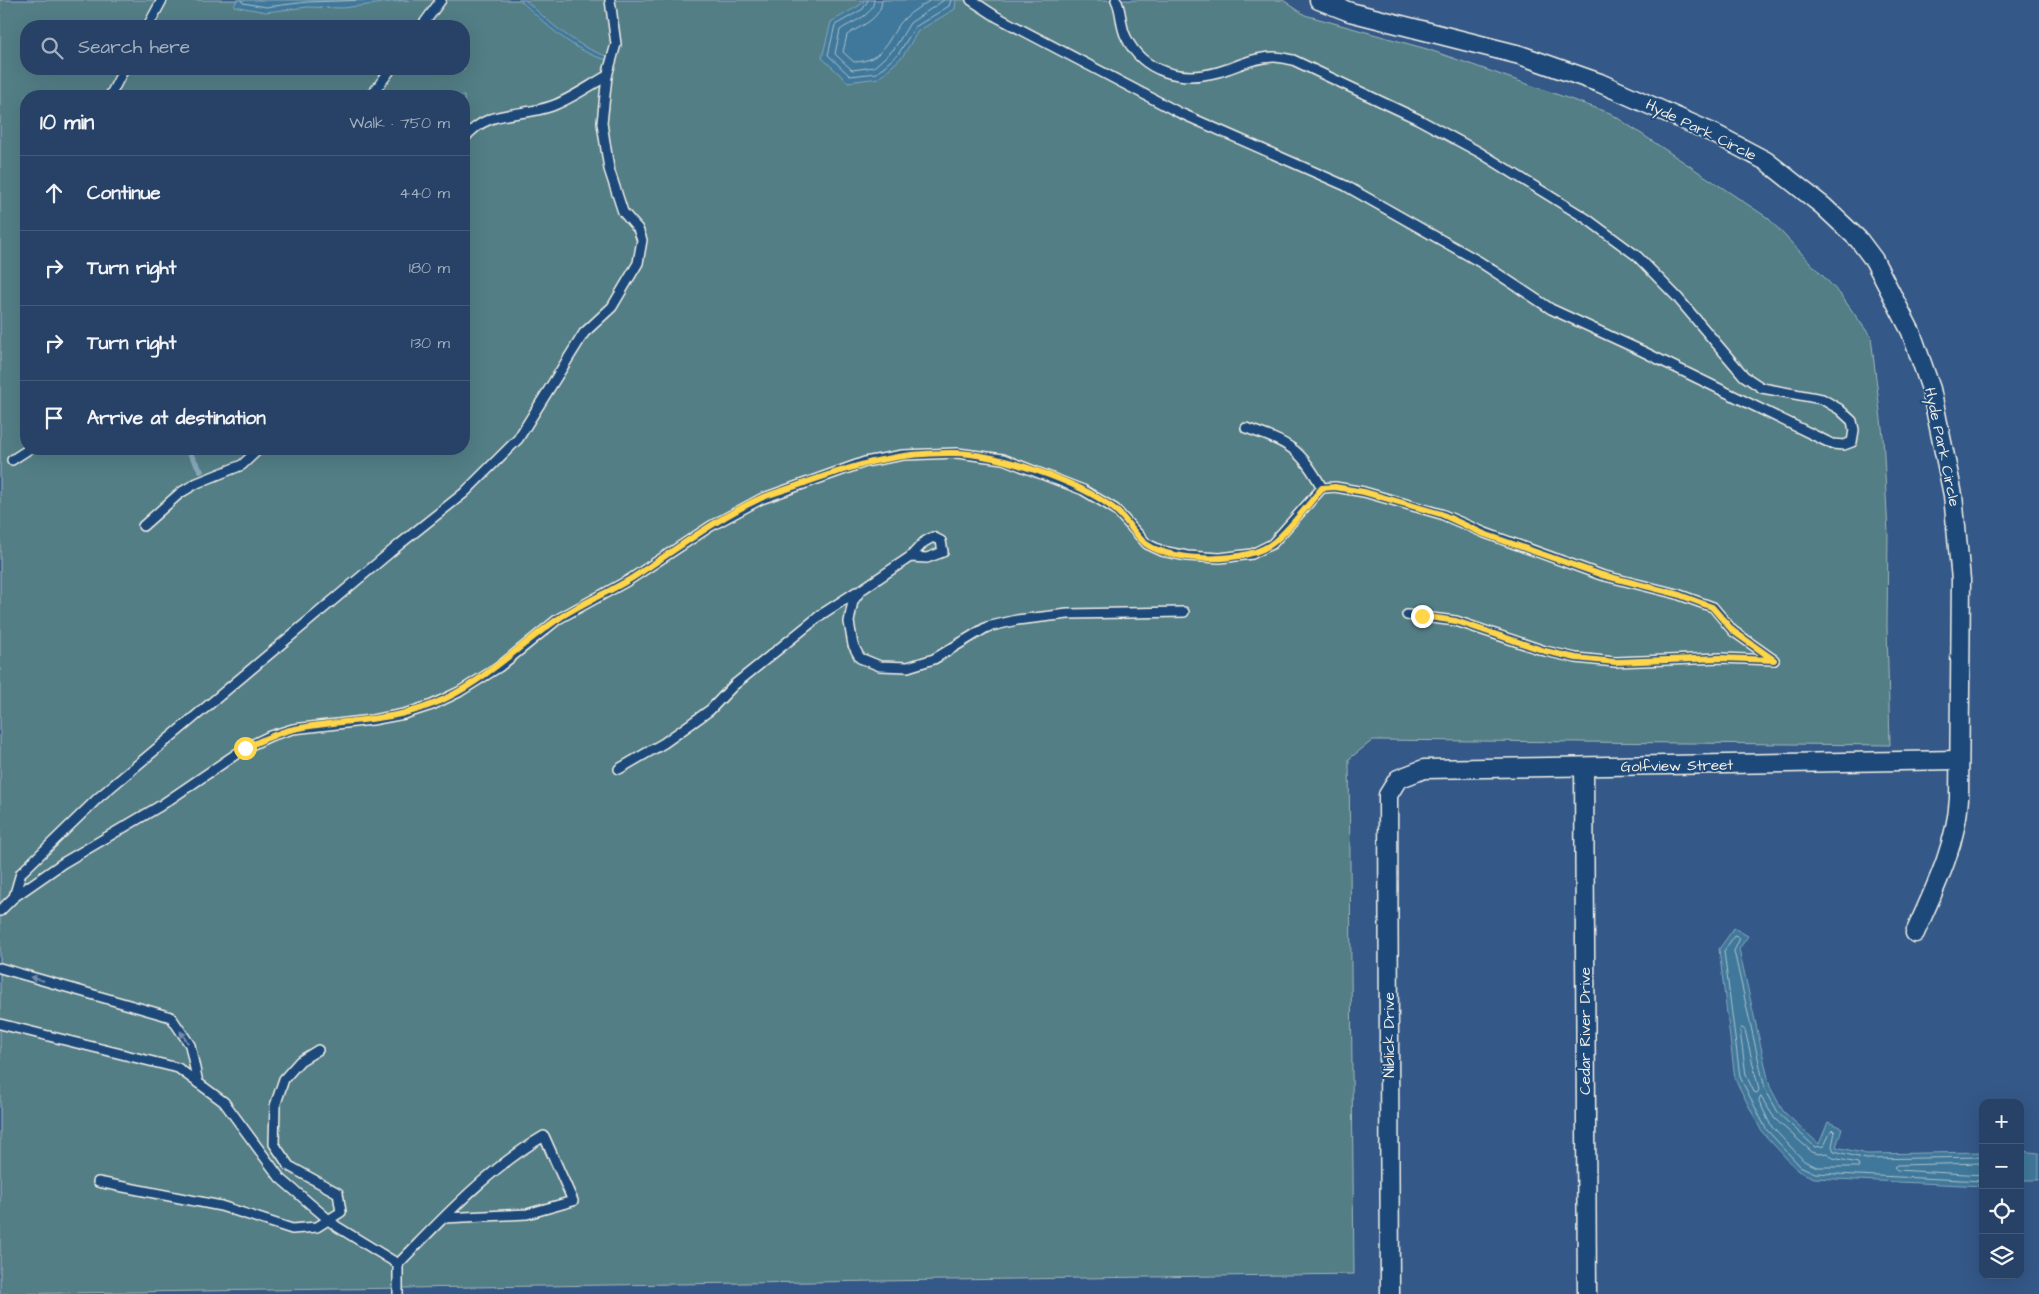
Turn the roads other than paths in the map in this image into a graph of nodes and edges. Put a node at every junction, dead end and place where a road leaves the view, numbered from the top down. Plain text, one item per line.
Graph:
1 (162, 0) edge
2 (441, 0) edge
3 (610, 0) edge
4 (971, 0) edge
5 (1116, 0) edge
6 (1319, 0) edge
7 (151, 20) edge
8 (426, 20) edge
9 (121, 75) edge
10 (387, 75) edge
11 (607, 76) junction
12 (113, 90) edge
13 (375, 90) edge
14 (470, 131) edge
15 (1246, 428) dead end
16 (20, 455) edge
17 (253, 455) edge
18 (12, 460) dead end
19 (1322, 488) junction
20 (142, 526) dead end
21 (910, 557) dead end
22 (861, 590) junction
23 (1184, 612) dead end
24 (1407, 615) dead end
25 (1958, 760) junction
26 (1584, 767) junction
27 (619, 769) dead end
28 (1398, 780) joint
29 (14, 897) junction
30 (0, 911) edge
31 (1915, 933) dead end
32 (0, 968) edge
33 (0, 1024) edge
34 (318, 1050) dead end
35 (198, 1083) junction
36 (98, 1182) dead end
37 (444, 1218) junction
38 (329, 1220) junction
39 (398, 1264) junction
40 (398, 1294) edge
41 (1390, 1294) edge
42 (1587, 1294) edge

1 - 7 lane
2 - 8 lane
3 - 11 lane
4 - 5 lane
6 - 25 street, Hyde Park Circle
9 - 12 lane
10 - 13 lane
11 - 14 lane
11 - 29 lane
15 - 19 lane
16 - 18 lane
17 - 20 lane
19 - 24 lane
19 - 29 lane
21 - 22 lane
22 - 23 lane
22 - 27 lane
25 - 26 street, Golfview Street
25 - 31 street, Hyde Park Circle
26 - 28 street, Golfview Street
26 - 42 street, Cedar River Drive
28 - 41 street, Niblick Drive
29 - 30 lane
35 -> 32 lane
33 - 35 lane
34 - 38 lane
35 - 38 lane
36 - 38 lane
37 - 37 lane
37 - 39 lane
38 - 39 lane
39 - 40 lane

